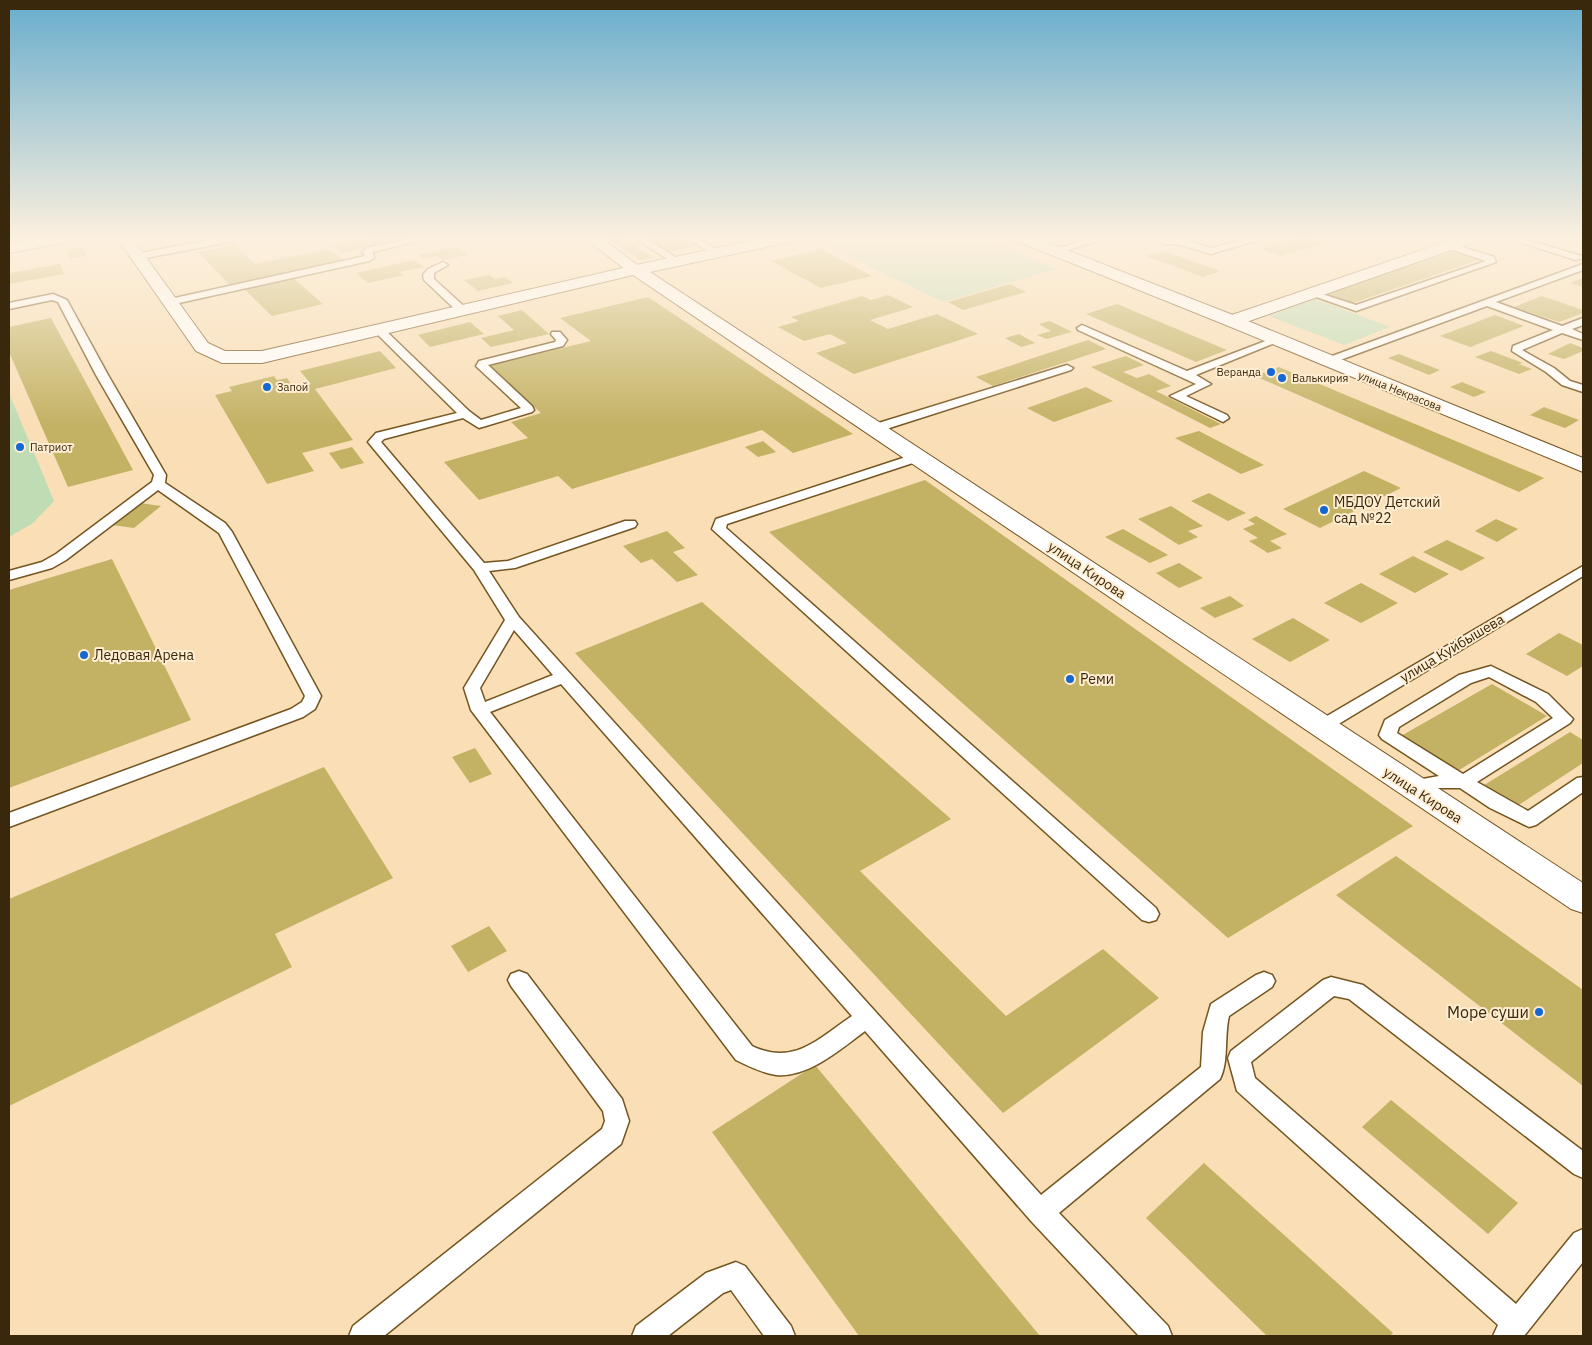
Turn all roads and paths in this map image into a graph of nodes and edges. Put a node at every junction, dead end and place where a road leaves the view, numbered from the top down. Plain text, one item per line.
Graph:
1 (38, 301) edge
2 (62, 301) edge
3 (176, 301) edge
4 (452, 301) edge
5 (503, 301) edge
6 (683, 301) edge
7 (1181, 301) edge
8 (1293, 301) edge
9 (1334, 301) edge
10 (1377, 301) edge
11 (1489, 301) edge
12 (170, 302) joint
13 (1486, 302) junction
14 (9, 306) edge
15 (463, 310) junction
16 (1232, 321) junction
17 (1583, 321) edge
18 (1082, 328) dead end
19 (1562, 329) junction
20 (379, 330) junction
21 (556, 334) dead end
22 (1583, 337) edge
23 (1277, 340) junction
24 (1328, 361) junction
25 (1067, 368) dead end
26 (1187, 375) junction
27 (1583, 390) edge
28 (465, 414) junction
29 (1223, 418) dead end
30 (876, 428) junction
31 (918, 457) junction
32 (1583, 466) edge
33 (158, 484) junction
34 (630, 524) dead end
35 (480, 568) junction
36 (1583, 570) edge
37 (9, 576) edge
38 (513, 620) junction
39 (564, 677) junction
40 (479, 710) junction
41 (1321, 727) junction
42 (1463, 782) junction
43 (1583, 783) edge
44 (1412, 787) junction
45 (9, 820) edge
46 (1583, 900) edge
47 (1149, 914) dead end
48 (519, 980) dead end
49 (1264, 981) dead end
50 (867, 1018) junction
51 (1583, 1166) edge
52 (1040, 1212) junction
53 (1583, 1242) edge
54 (1512, 1330) edge
55 (363, 1336) edge
56 (646, 1336) edge
57 (782, 1336) edge
58 (1158, 1336) edge

1 - 14 lane
2 - 33 lane
3 - 12 lane
4 - 15 lane
5 - 15 main road
6 - 30 main road, улица Кирова
7 - 16 main road, улица Некрасова
8 - 16 main road
9 - 10 lane
11 - 13 lane
12 - 20 main road
13 - 19 lane
13 - 24 lane
15 - 20 main road
16 - 23 main road, улица Некрасова
17 - 19 lane
18 - 26 lane
19 - 22 lane
19 - 27 lane
20 - 28 lane
21 - 28 lane
23 - 24 main road, улица Некрасова
23 - 26 lane
24 - 32 main road, улица Некрасова
25 - 30 lane
26 - 29 lane
28 - 35 lane
30 - 31 main road, улица Кирова
31 - 41 main road, улица Кирова
31 - 47 lane
33 - 37 lane
33 - 45 lane
34 - 35 lane
35 - 38 lane
36 - 41 lane, улица Куйбышева
38 - 39 lane
38 - 40 lane
39 - 40 lane
39 - 50 lane
40 - 50 lane
41 - 44 main road, улица Кирова
42 - 42 lane
42 - 43 lane
42 - 44 lane
44 - 46 main road, улица Кирова
48 - 55 lane
49 - 52 lane
50 - 52 lane
51 - 54 lane
52 - 58 lane
53 - 54 lane
56 - 57 lane

